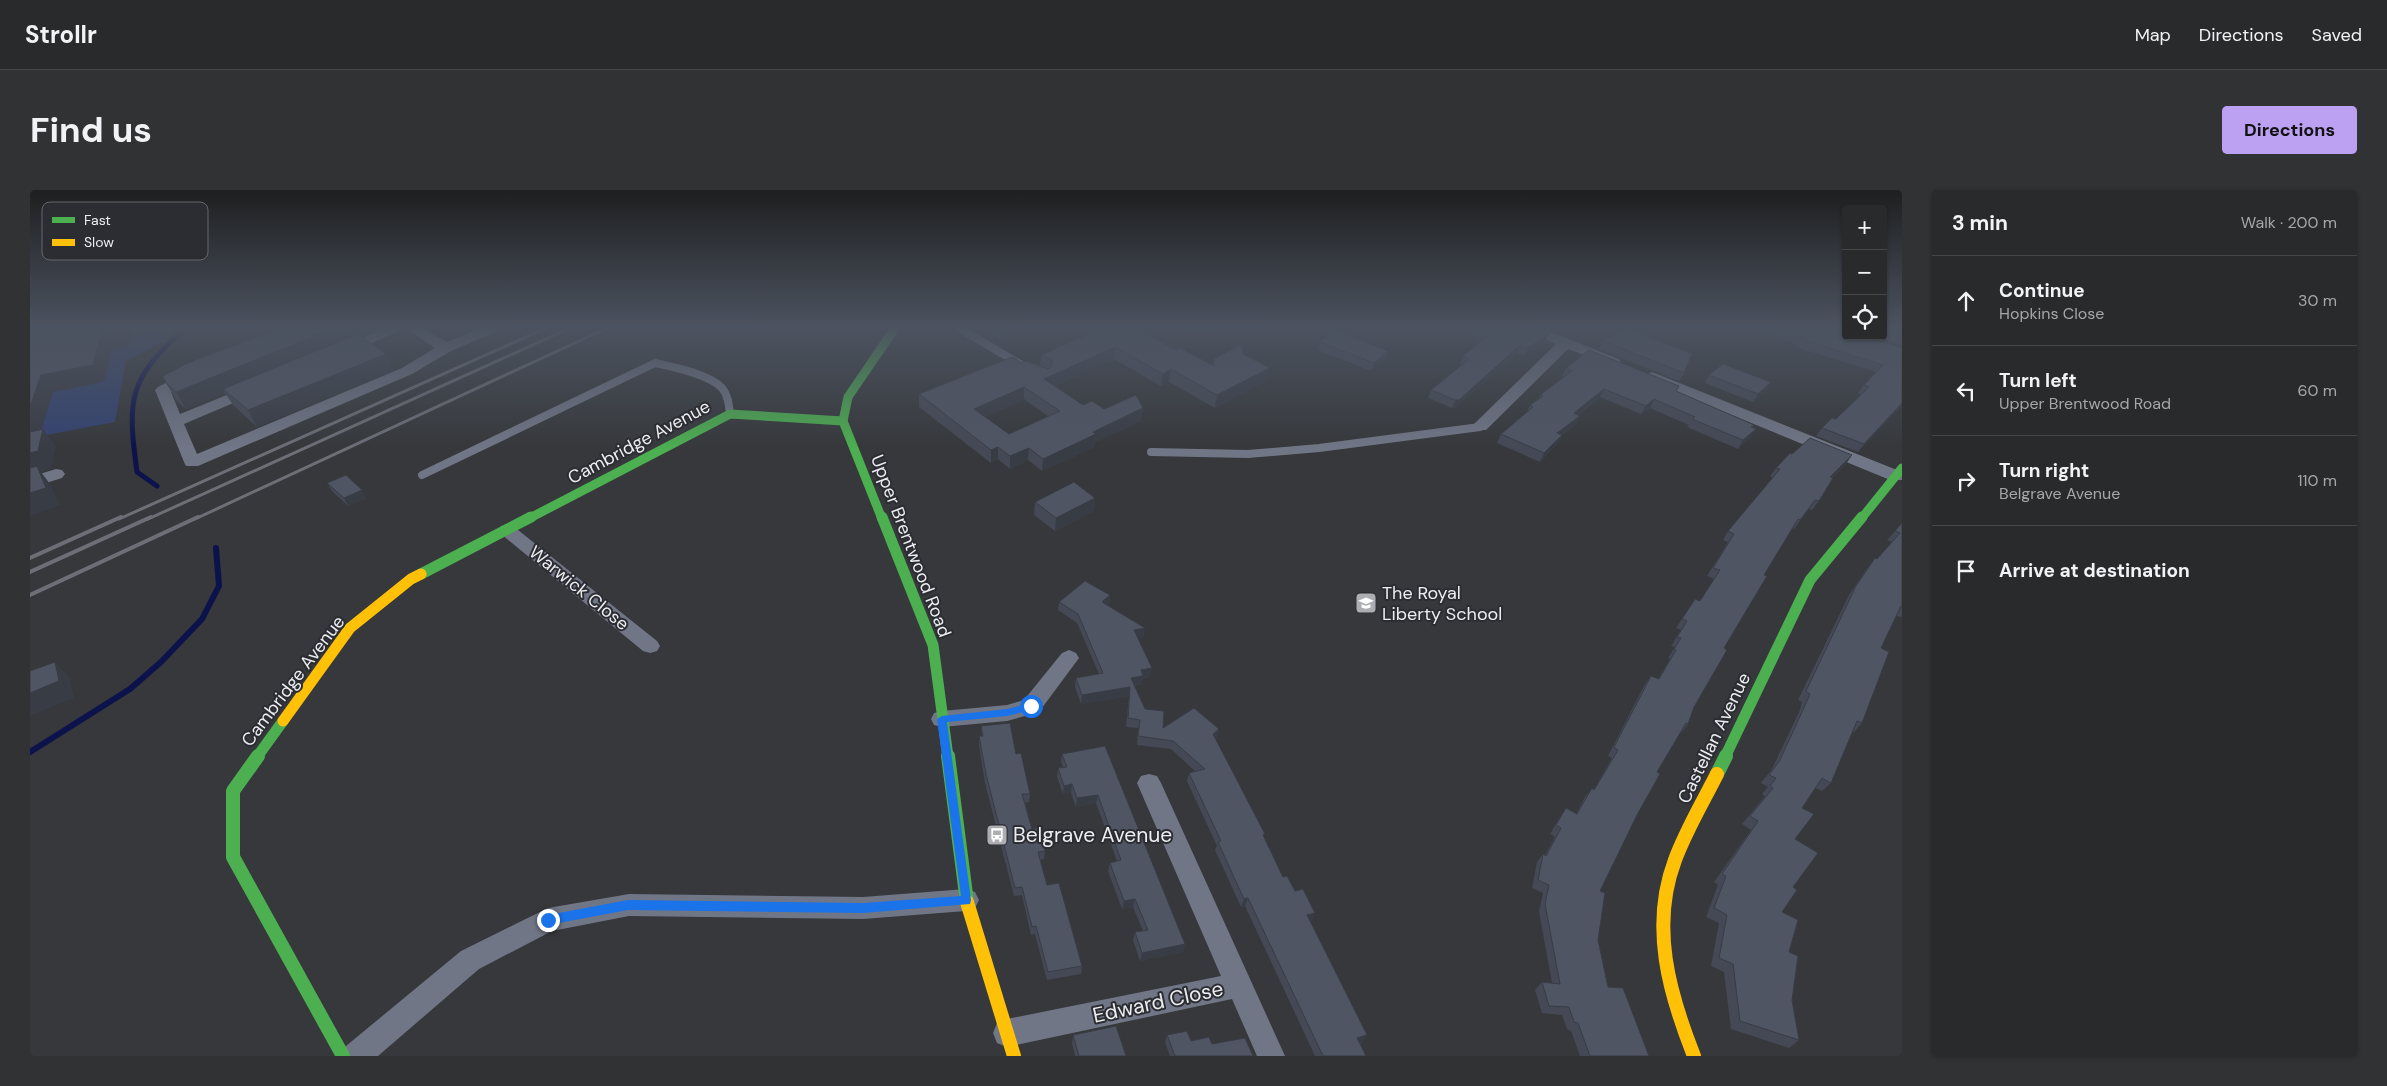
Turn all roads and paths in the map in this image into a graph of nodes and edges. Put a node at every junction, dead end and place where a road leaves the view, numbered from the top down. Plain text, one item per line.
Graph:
1 (411, 368) edge
2 (644, 368) edge
3 (680, 368) edge
4 (867, 368) edge
5 (1539, 368) edge
6 (1629, 368) edge
7 (204, 369) edge
8 (264, 384) edge
9 (730, 414) junction
10 (843, 421) junction
11 (175, 422) junction
12 (1480, 427) joint
13 (1151, 452) dead end
14 (1899, 472) edge
15 (56, 474) dead end
16 (422, 475) dead end
17 (30, 483) edge
18 (507, 530) junction
19 (650, 646) dead end
20 (1069, 658) dead end
21 (942, 719) junction
22 (1149, 783) dead end
23 (966, 900) junction
24 (1239, 985) junction
25 (1010, 1044) edge
26 (343, 1056) edge
27 (356, 1056) edge
28 (1271, 1056) edge
29 (1694, 1056) edge

1 - 11 street
2 - 16 lane
3 - 9 lane
4 - 10 street
5 - 12 street
6 - 14 street
7 - 11 street
8 - 11 street
9 - 10 street, Cambridge Avenue
9 - 18 street, Cambridge Avenue
10 - 21 street, Upper Brentwood Road
12 - 13 lane
14 - 29 street, Castellan Avenue
15 - 17 street
18 - 19 street, Warwick Close
18 - 26 street, Cambridge Avenue
20 - 21 street
21 - 23 street, Upper Brentwood Road
22 - 24 street, Edward Close
23 - 25 street, Upper Brentwood Road
23 - 27 street
24 - 25 street, Edward Close
24 - 28 street

